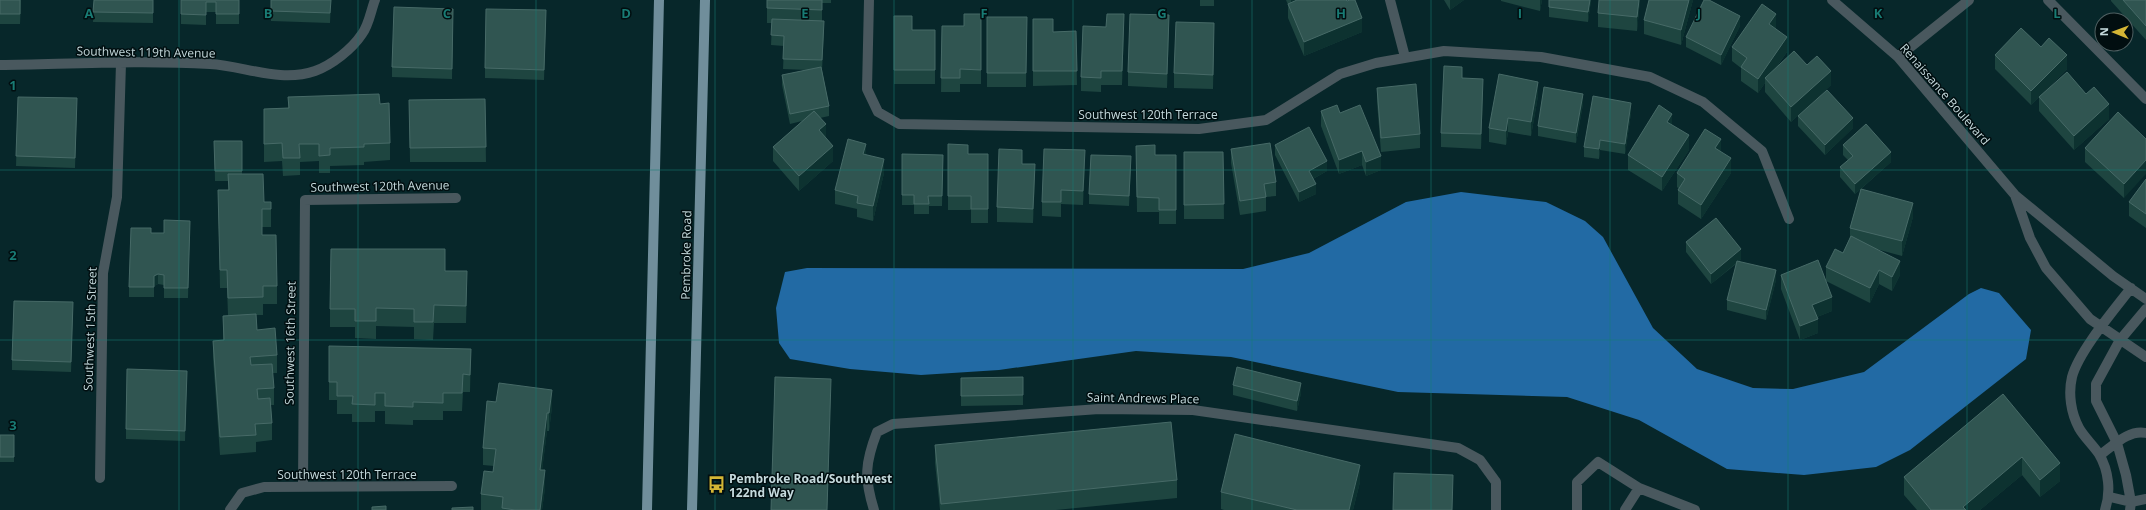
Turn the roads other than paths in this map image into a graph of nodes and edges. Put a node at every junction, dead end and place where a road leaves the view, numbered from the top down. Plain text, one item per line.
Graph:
1 (375, 0) edge
2 (659, 0) edge
3 (706, 0) edge
4 (869, 0) edge
5 (1390, 0) edge
6 (1832, 0) edge
7 (1970, 0) edge
8 (2048, 0) edge
9 (1405, 57) junction
10 (1898, 57) junction
11 (122, 62) junction
12 (0, 65) edge
13 (2146, 99) edge
14 (2015, 196) junction
15 (456, 198) dead end
16 (305, 200) joint
17 (1789, 219) dead end
18 (2131, 288) junction
19 (2146, 299) edge
20 (2146, 309) edge
21 (2101, 326) junction
22 (2120, 340) junction
23 (2146, 357) edge
24 (2146, 433) edge
25 (2117, 443) junction
26 (2100, 455) junction
27 (100, 478) dead end
28 (303, 486) junction
29 (452, 486) dead end
30 (1639, 488) junction
31 (2110, 497) junction
32 (2146, 499) edge
33 (2131, 506) edge
34 (230, 510) edge
35 (647, 510) edge
36 (692, 510) edge
37 (874, 510) edge
38 (1496, 510) edge
39 (1577, 510) edge
40 (1625, 510) edge
41 (1695, 510) edge
42 (2105, 510) edge

1 - 11 street, Southwest 119th Avenue
2 - 35 main road
3 - 36 main road, Pembroke Road
4 - 9 street, Southwest 120th Terrace
5 - 9 street
6 - 10 street, Renaissance Boulevard
7 - 10 street
8 - 13 street
9 - 17 street, Southwest 120th Terrace
10 - 14 street, Renaissance Boulevard
11 - 12 street, Southwest 119th Avenue
11 - 27 street, Southwest 15th Street
14 - 18 street, Renaissance Boulevard
14 - 21 street, Renaissance Boulevard
15 - 16 street, Southwest 120th Avenue
16 - 28 street, Southwest 16th Street
18 - 19 street, Renaissance Boulevard
18 - 21 street
20 - 22 street
21 - 22 street, Renaissance Boulevard
21 - 26 street
22 - 23 street, Renaissance Boulevard
22 - 25 street
24 - 25 street
25 - 26 street
25 - 33 street
26 - 31 street
28 - 29 street, Southwest 120th Terrace
28 - 34 street, Southwest 120th Terrace
30 - 39 street
30 - 40 street
30 - 41 street
31 - 33 street
31 - 42 street
32 - 33 street
37 - 38 street, Saint Andrews Place

